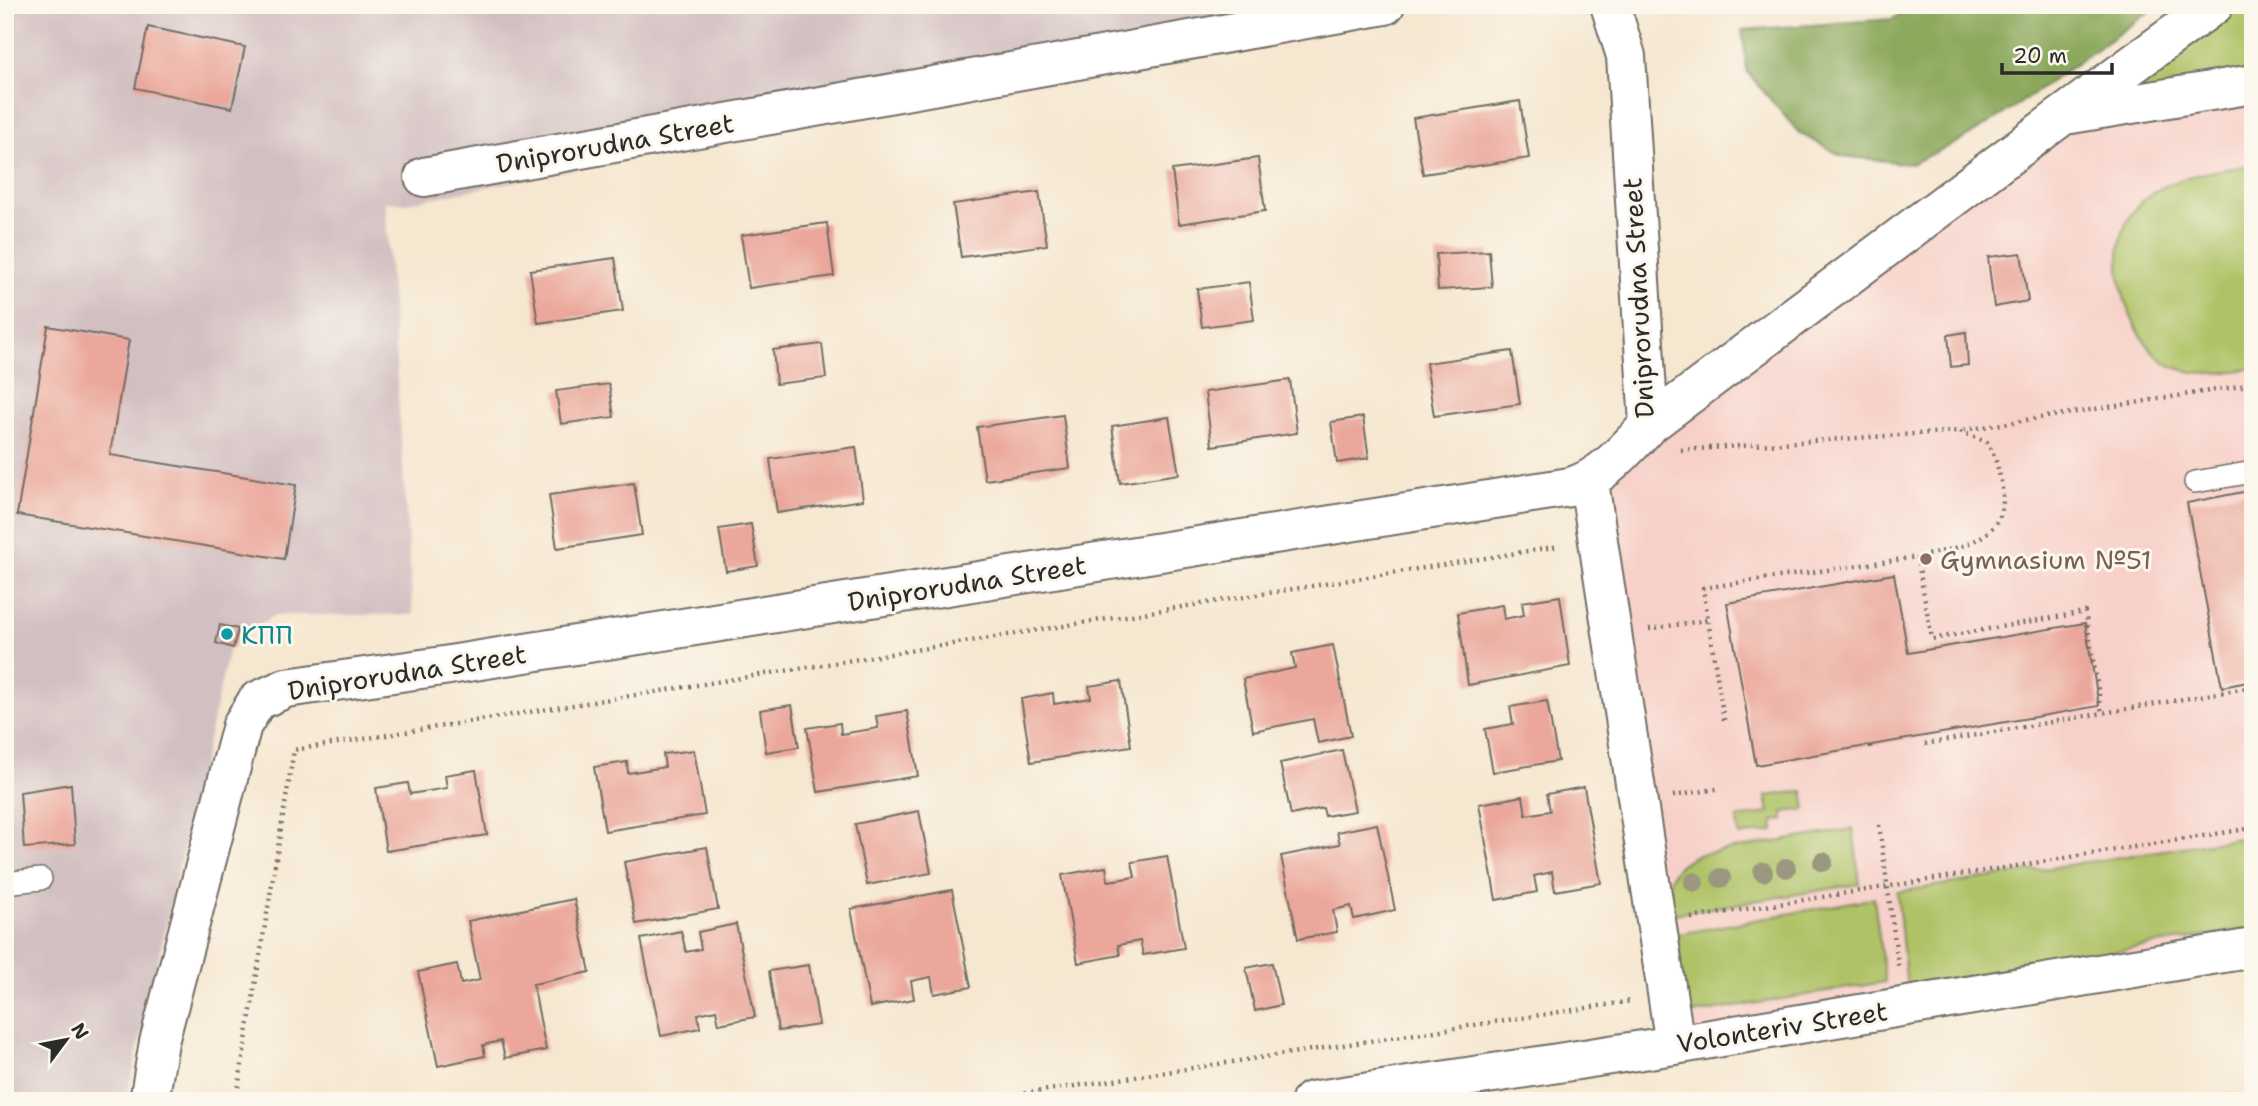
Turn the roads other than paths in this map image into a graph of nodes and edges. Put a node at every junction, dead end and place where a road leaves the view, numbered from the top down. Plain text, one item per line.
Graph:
1 (1385, 5) edge
2 (1610, 5) edge
3 (2214, 5) edge
4 (2253, 84) edge
5 (2062, 116) junction
6 (424, 177) dead end
7 (1649, 425) junction
8 (2253, 472) edge
9 (1588, 482) junction
10 (2194, 482) dead end
11 (41, 879) dead end
12 (5, 883) edge
13 (2253, 948) edge
14 (1675, 1045) junction
15 (149, 1101) edge
16 (1311, 1101) edge

1 - 6 street, Dniprorudna Street
2 - 7 street, Dniprorudna Street
3 - 5 street
4 - 5 street
5 - 7 street
7 - 9 street, Dniprorudna Street
8 - 10 lane
9 - 14 street
9 - 15 street, Dniprorudna Street
11 - 12 lane
13 - 14 street, Volonteriv Street
14 - 16 street, Volonteriv Street

